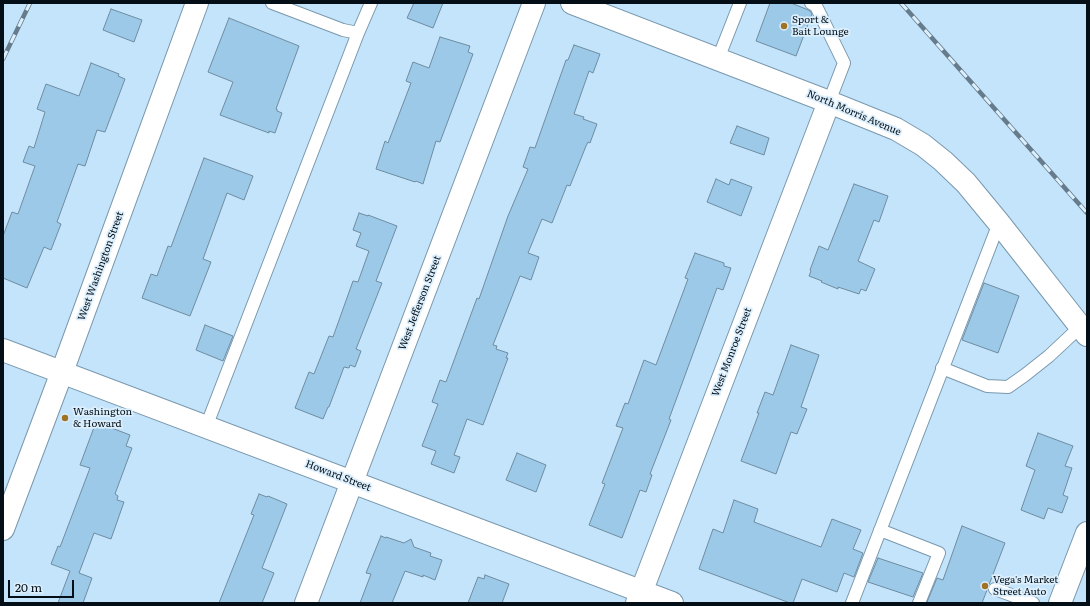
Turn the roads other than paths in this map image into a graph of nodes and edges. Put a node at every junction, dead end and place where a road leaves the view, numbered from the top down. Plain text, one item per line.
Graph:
1 (197, 3) edge
2 (272, 3) edge
3 (371, 3) edge
4 (534, 3) edge
5 (572, 3) edge
6 (740, 3) edge
7 (811, 3) edge
8 (358, 33) junction
9 (718, 59) junction
10 (829, 102) junction
11 (999, 223) junction
12 (1084, 331) edge
13 (3, 350) edge
14 (942, 368) junction
15 (62, 372) junction
16 (206, 427) junction
17 (352, 482) junction
18 (3, 529) edge
19 (880, 530) junction
20 (1087, 533) edge
21 (995, 589) dead end
22 (639, 597) edge
23 (306, 603) edge
24 (672, 603) edge
25 (852, 603) edge
26 (920, 603) edge
27 (1033, 603) edge
28 (1060, 603) edge

1 - 15 street, West Washington Street
2 - 8 lane
3 - 8 lane
4 - 17 street, West Jefferson Street
5 - 9 street, North Morris Avenue
6 - 9 lane
7 - 10 lane
8 - 16 lane
9 - 10 street, North Morris Avenue
10 - 11 street, North Morris Avenue
10 - 22 street, West Monroe Street
11 - 12 street, North Morris Avenue
11 - 14 lane
12 - 14 lane
13 - 15 street, Howard Street
14 - 19 lane
15 - 16 street, Howard Street
15 - 18 street, West Washington Street
16 - 17 street, Howard Street
17 - 22 street, Howard Street
17 - 23 street, West Jefferson Street
19 - 25 lane
19 - 26 lane
20 - 28 street
21 - 27 lane
22 - 24 street, Howard Street

